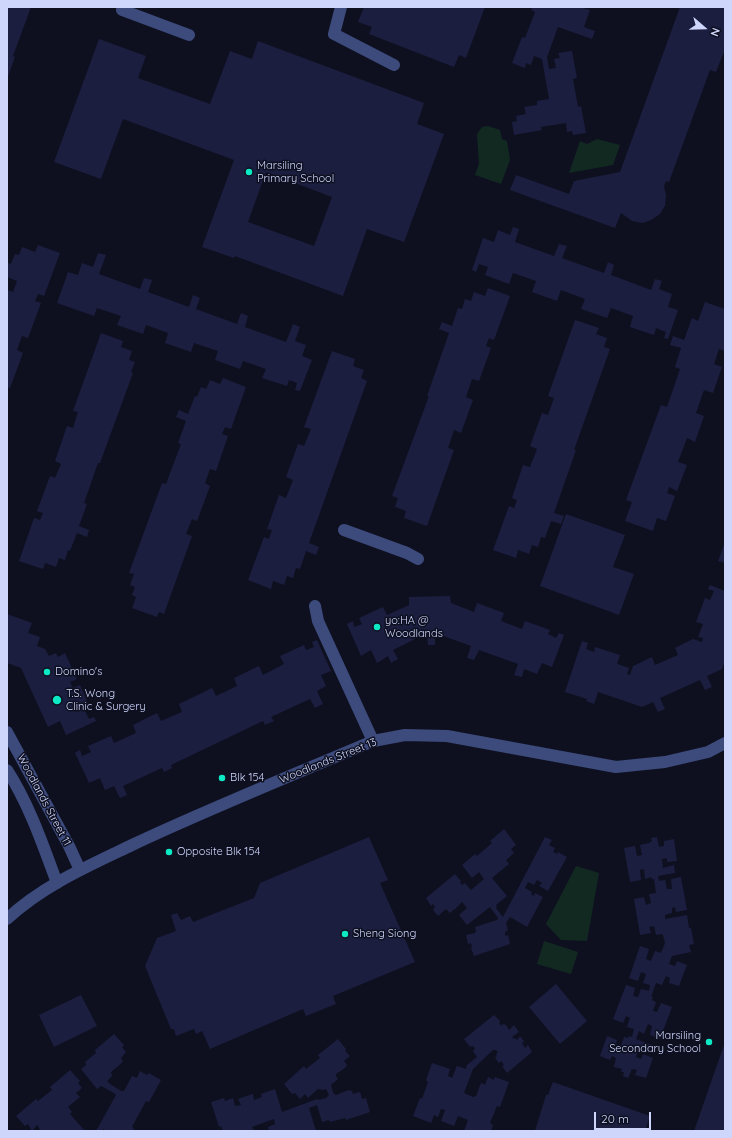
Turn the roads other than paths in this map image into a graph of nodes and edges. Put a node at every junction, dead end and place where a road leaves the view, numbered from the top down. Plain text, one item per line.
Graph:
1 (123, 7) edge
2 (340, 7) edge
3 (189, 35) dead end
4 (394, 65) dead end
5 (344, 530) dead end
6 (418, 559) dead end
7 (315, 606) dead end
8 (7, 732) edge
9 (373, 741) junction
10 (725, 743) edge
11 (7, 770) edge
12 (80, 870) junction
13 (57, 883) junction
14 (7, 919) edge

1 - 3 street
2 - 4 street
5 - 6 street
7 - 9 street
8 - 12 street, Woodlands Street 11
9 - 10 street, Woodlands Street 13
9 - 12 street, Woodlands Street 13
11 - 13 street, Woodlands Street 11
12 - 13 street, Woodlands Street 13
13 - 14 street, Woodlands Street 13

